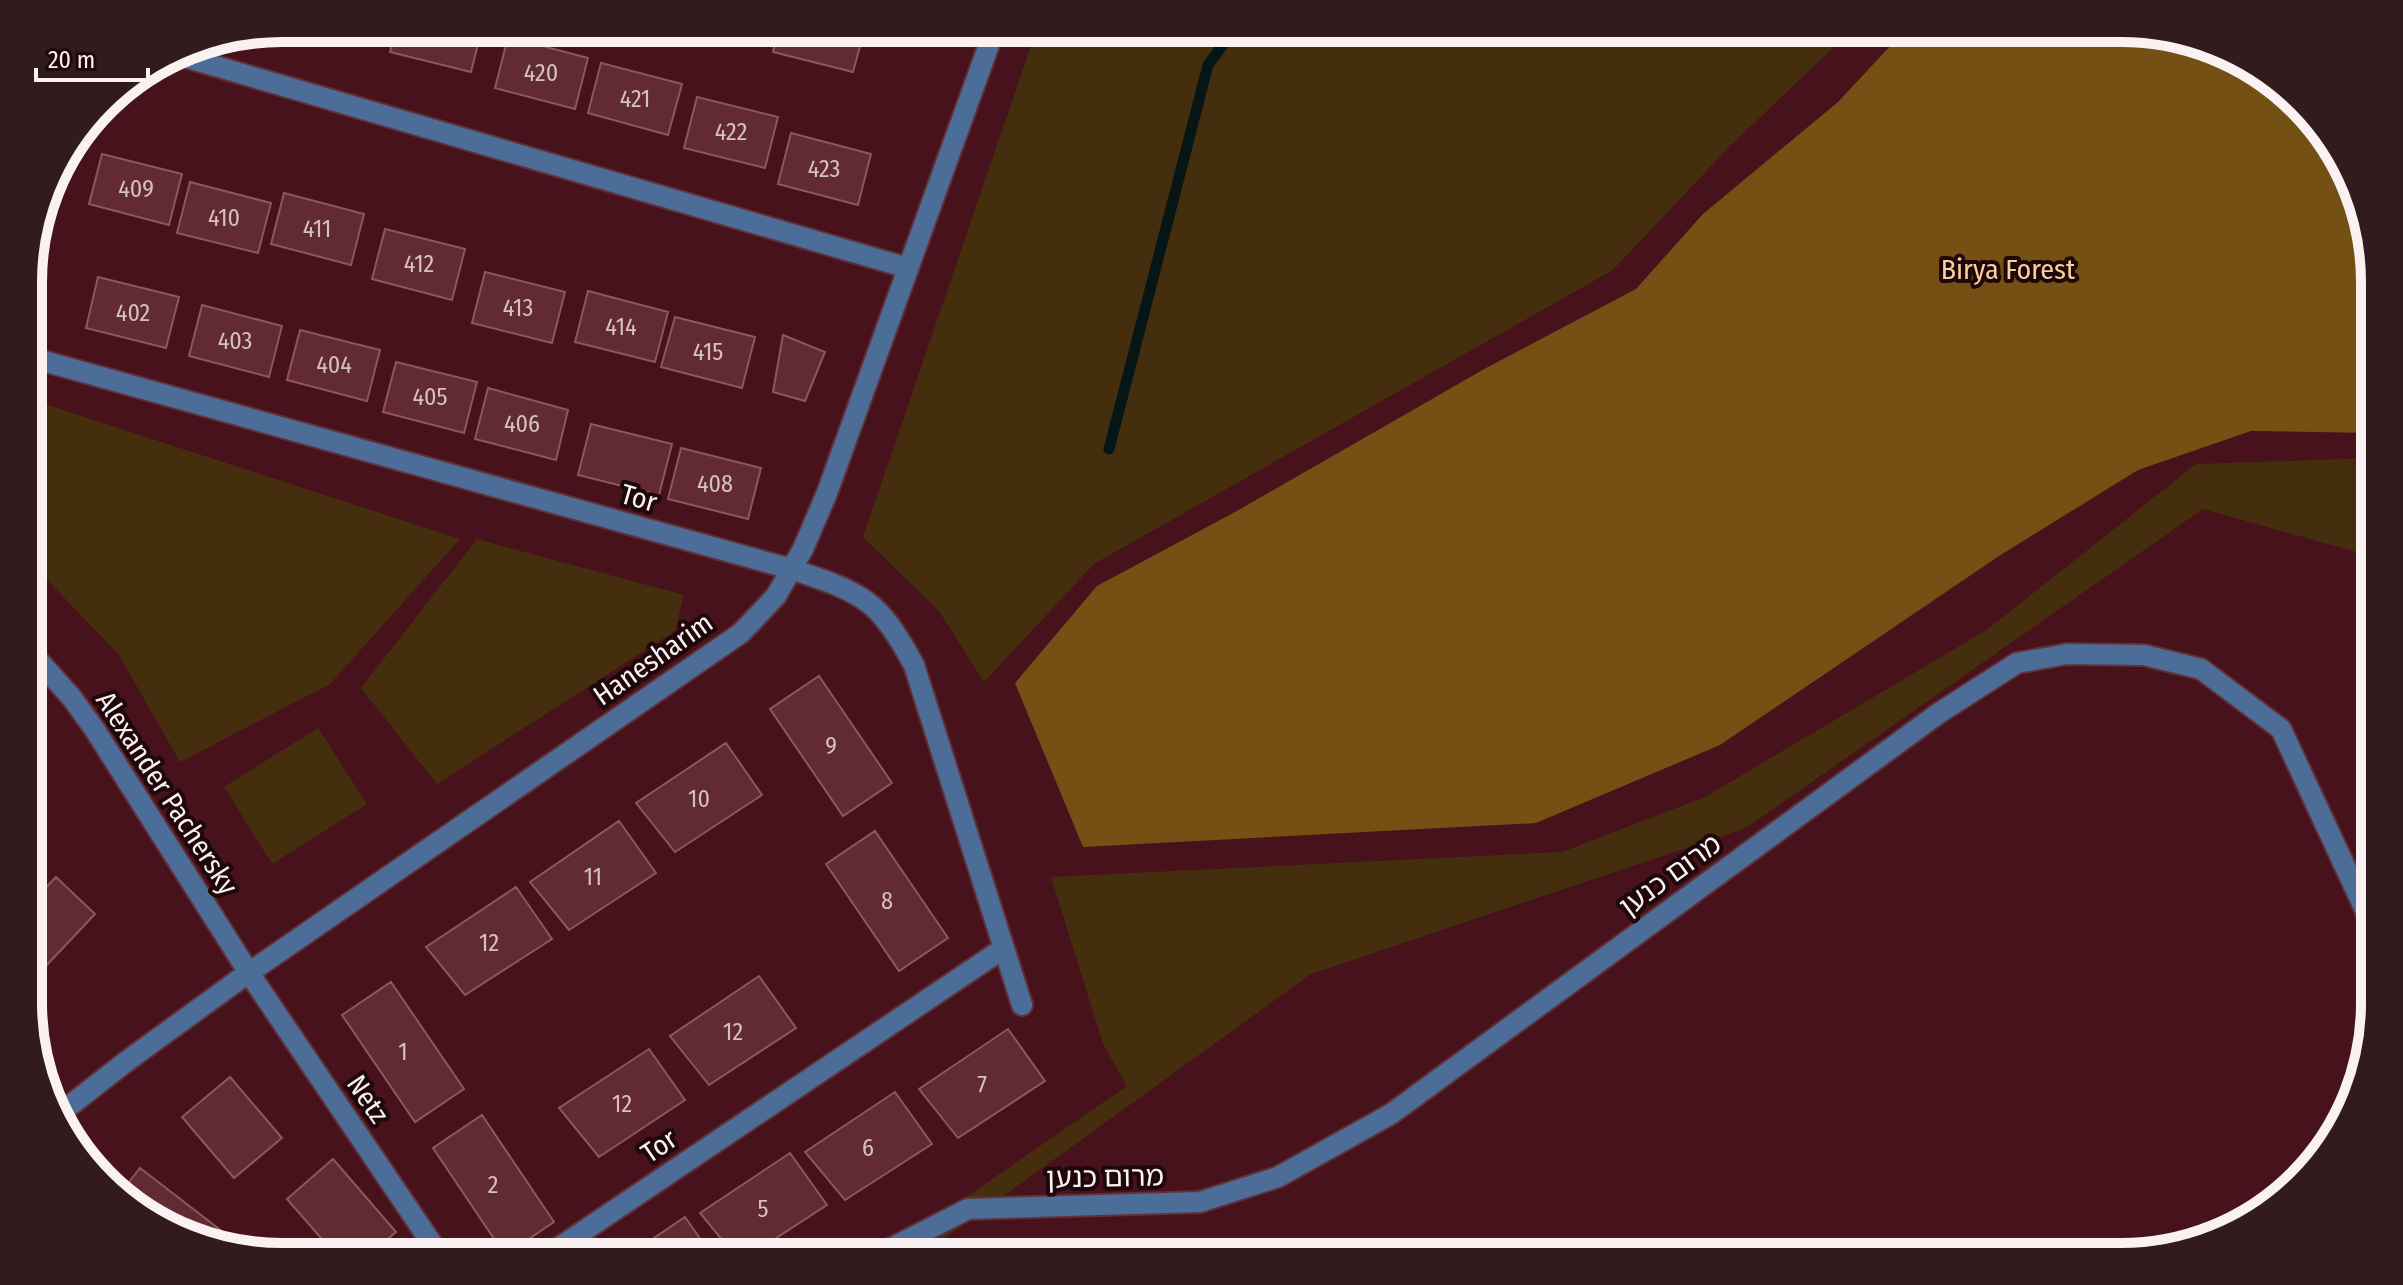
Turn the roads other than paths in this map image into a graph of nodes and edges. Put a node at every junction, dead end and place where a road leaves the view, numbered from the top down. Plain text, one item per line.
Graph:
1 (990, 43) edge
2 (192, 59) edge
3 (908, 268) junction
4 (43, 361) edge
5 (791, 569) junction
6 (42, 665) edge
7 (2361, 901) edge
8 (1004, 948) junction
9 (249, 973) junction
10 (1022, 1005) dead end
11 (67, 1108) edge
12 (431, 1243) edge
13 (566, 1243) edge
14 (902, 1243) edge

1 - 3 street, Hanesharim
2 - 3 street
3 - 5 street, Hanesharim
4 - 5 street, Tor
5 - 8 street, Tor
5 - 9 street, Hanesharim
6 - 9 street, Alexander Pachersky
7 - 14 street, מרום כנען
8 - 10 street, Tor
8 - 13 street, Tor
9 - 11 street, Hanesharim
9 - 12 street, Netz

